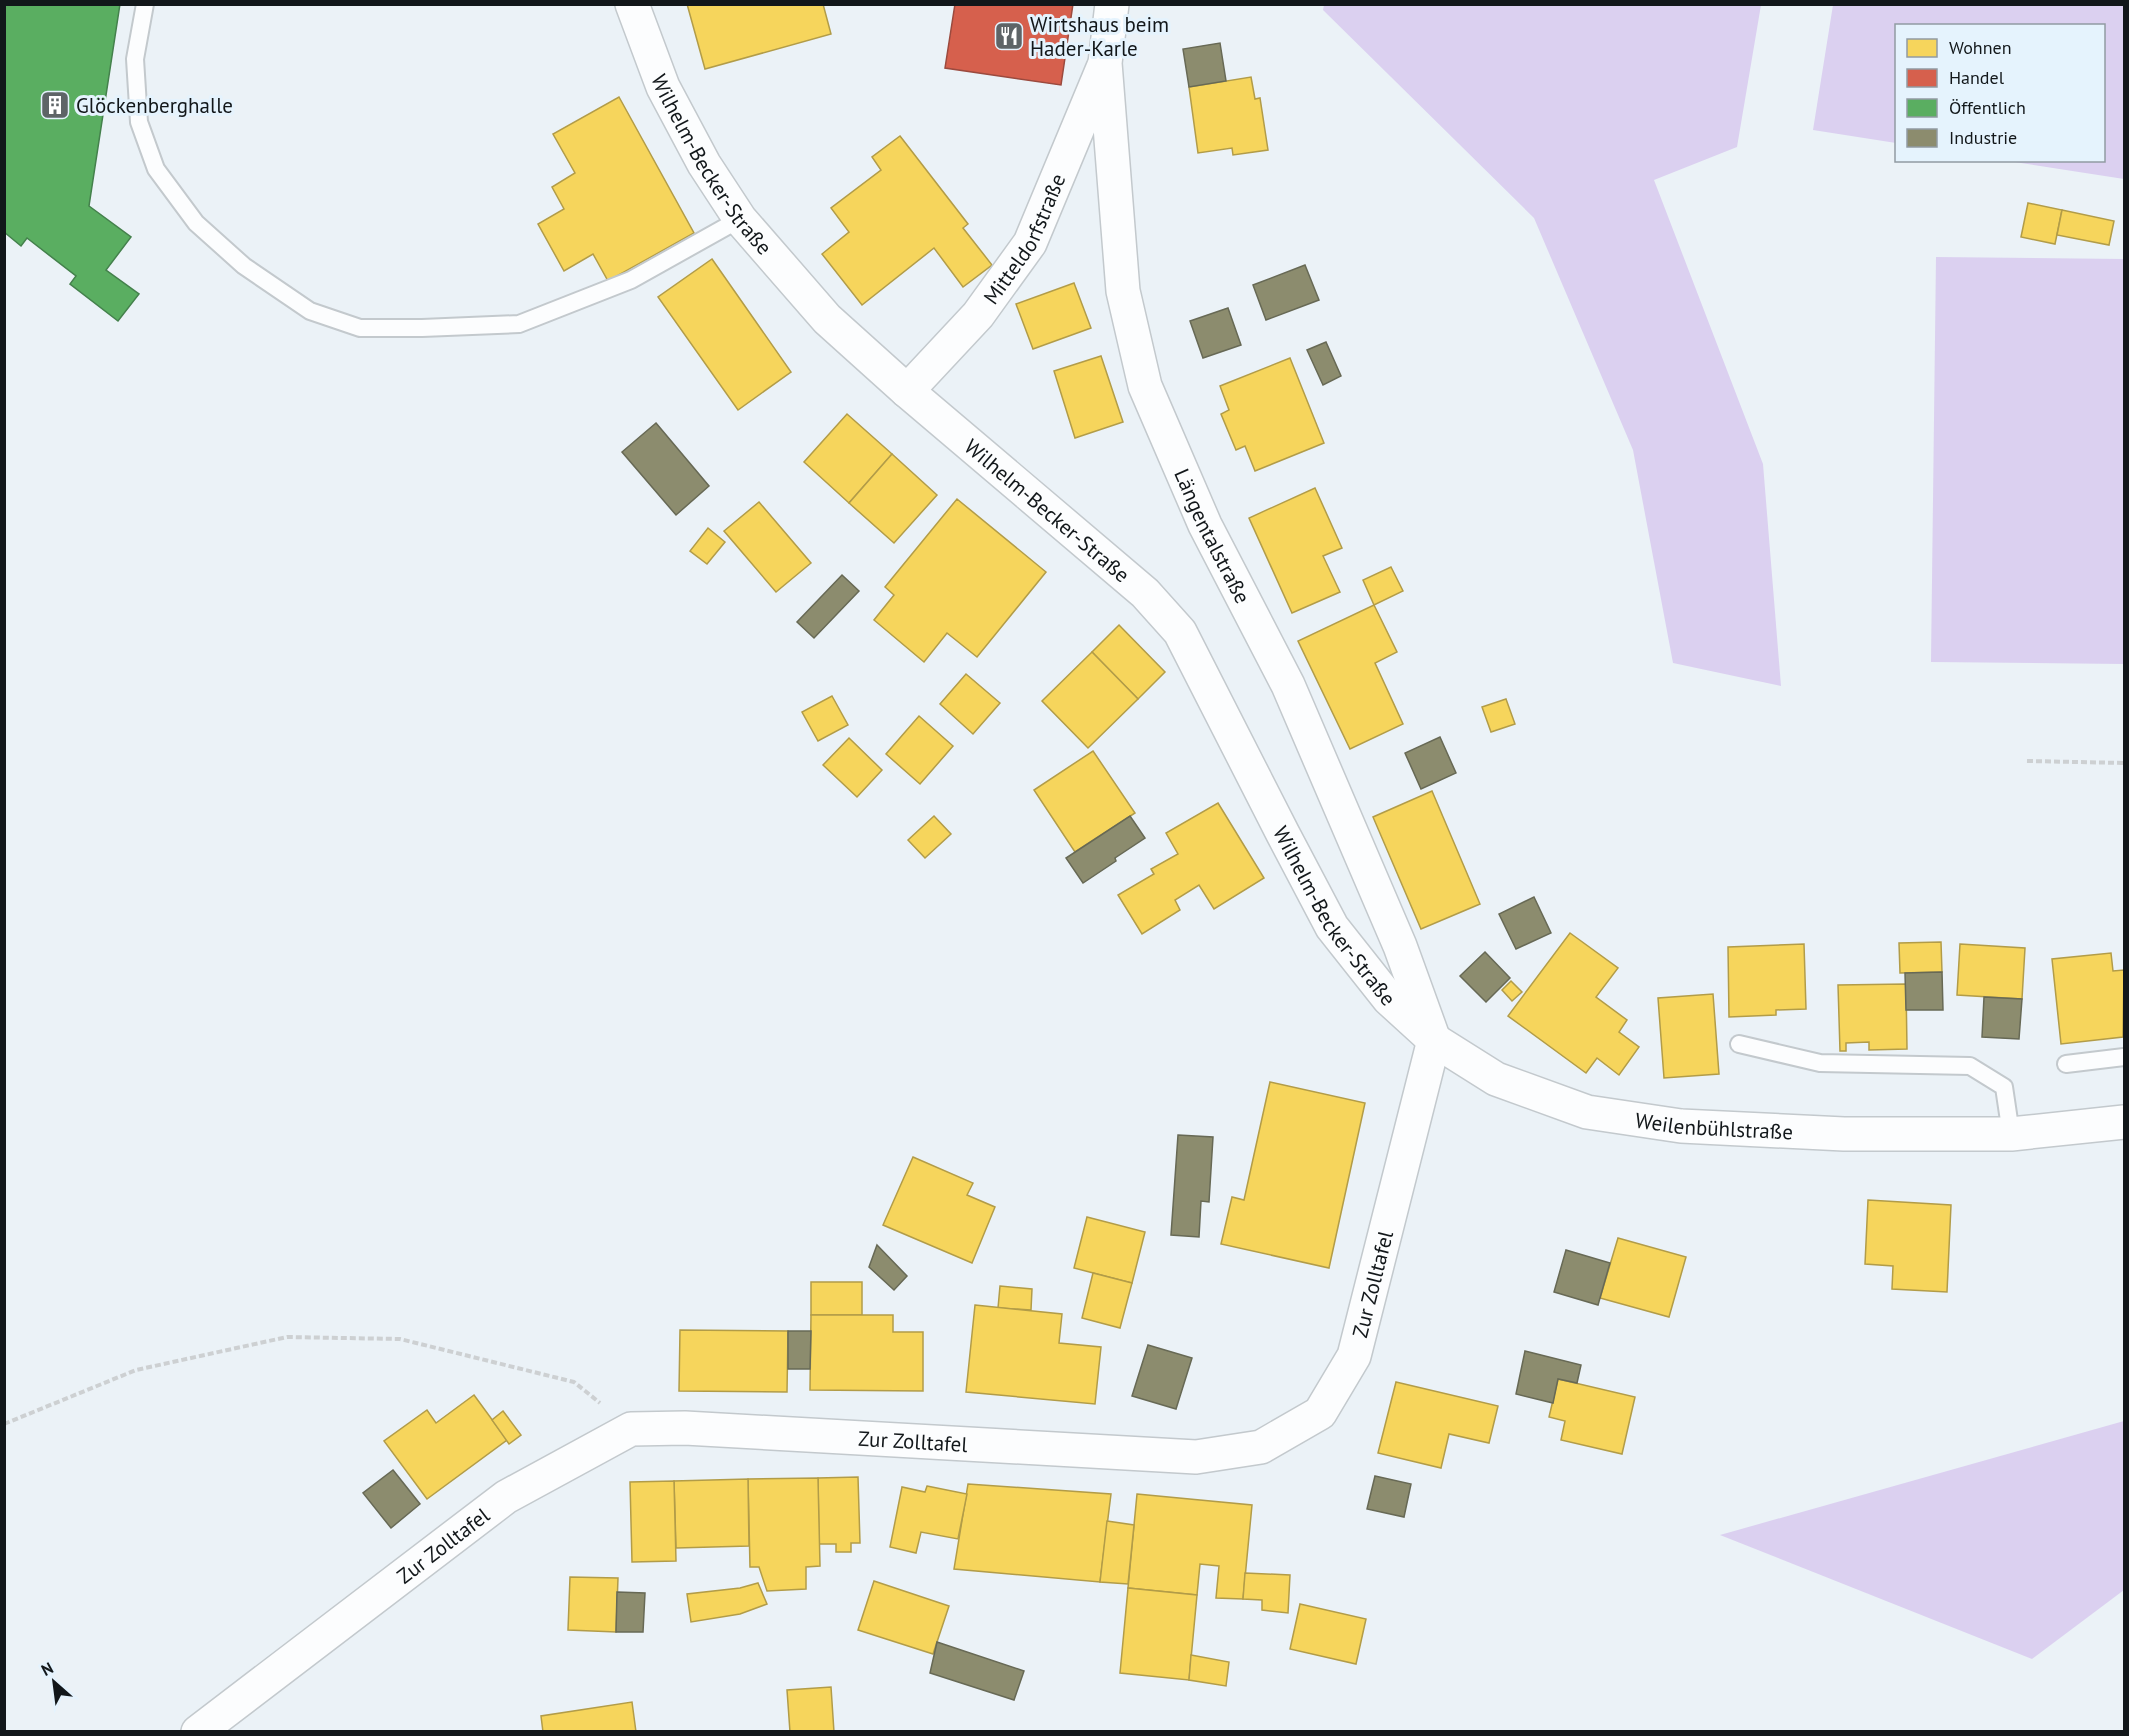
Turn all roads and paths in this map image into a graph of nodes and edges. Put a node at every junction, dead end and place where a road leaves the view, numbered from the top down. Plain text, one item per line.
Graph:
1 (145, 4) edge
2 (632, 4) edge
3 (1112, 4) edge
4 (1105, 63) junction
5 (741, 219) junction
6 (907, 391) junction
7 (2027, 761) dead end
8 (2124, 763) edge
9 (1434, 1040) junction
10 (1738, 1044) dead end
11 (2124, 1057) edge
12 (2066, 1064) dead end
13 (2124, 1122) edge
14 (2011, 1134) junction
15 (4, 1424) edge
16 (631, 1429) junction
17 (198, 1731) edge

1 - 5 lane
2 - 5 street, Wilhelm-Becker-Straße
3 - 4 street, Längentalstraße
4 - 6 street, Mitteldorfstraße
4 - 9 street, Längentalstraße
5 - 6 street, Wilhelm-Becker-Straße
6 - 9 street, Wilhelm-Becker-Straße
7 - 8 path
9 - 14 street, Weilenbühlstraße
9 - 16 street, Zur Zolltafel
10 - 14 lane
11 - 12 lane
13 - 14 street, Weilenbühlstraße
15 - 16 path
16 - 17 street, Zur Zolltafel

